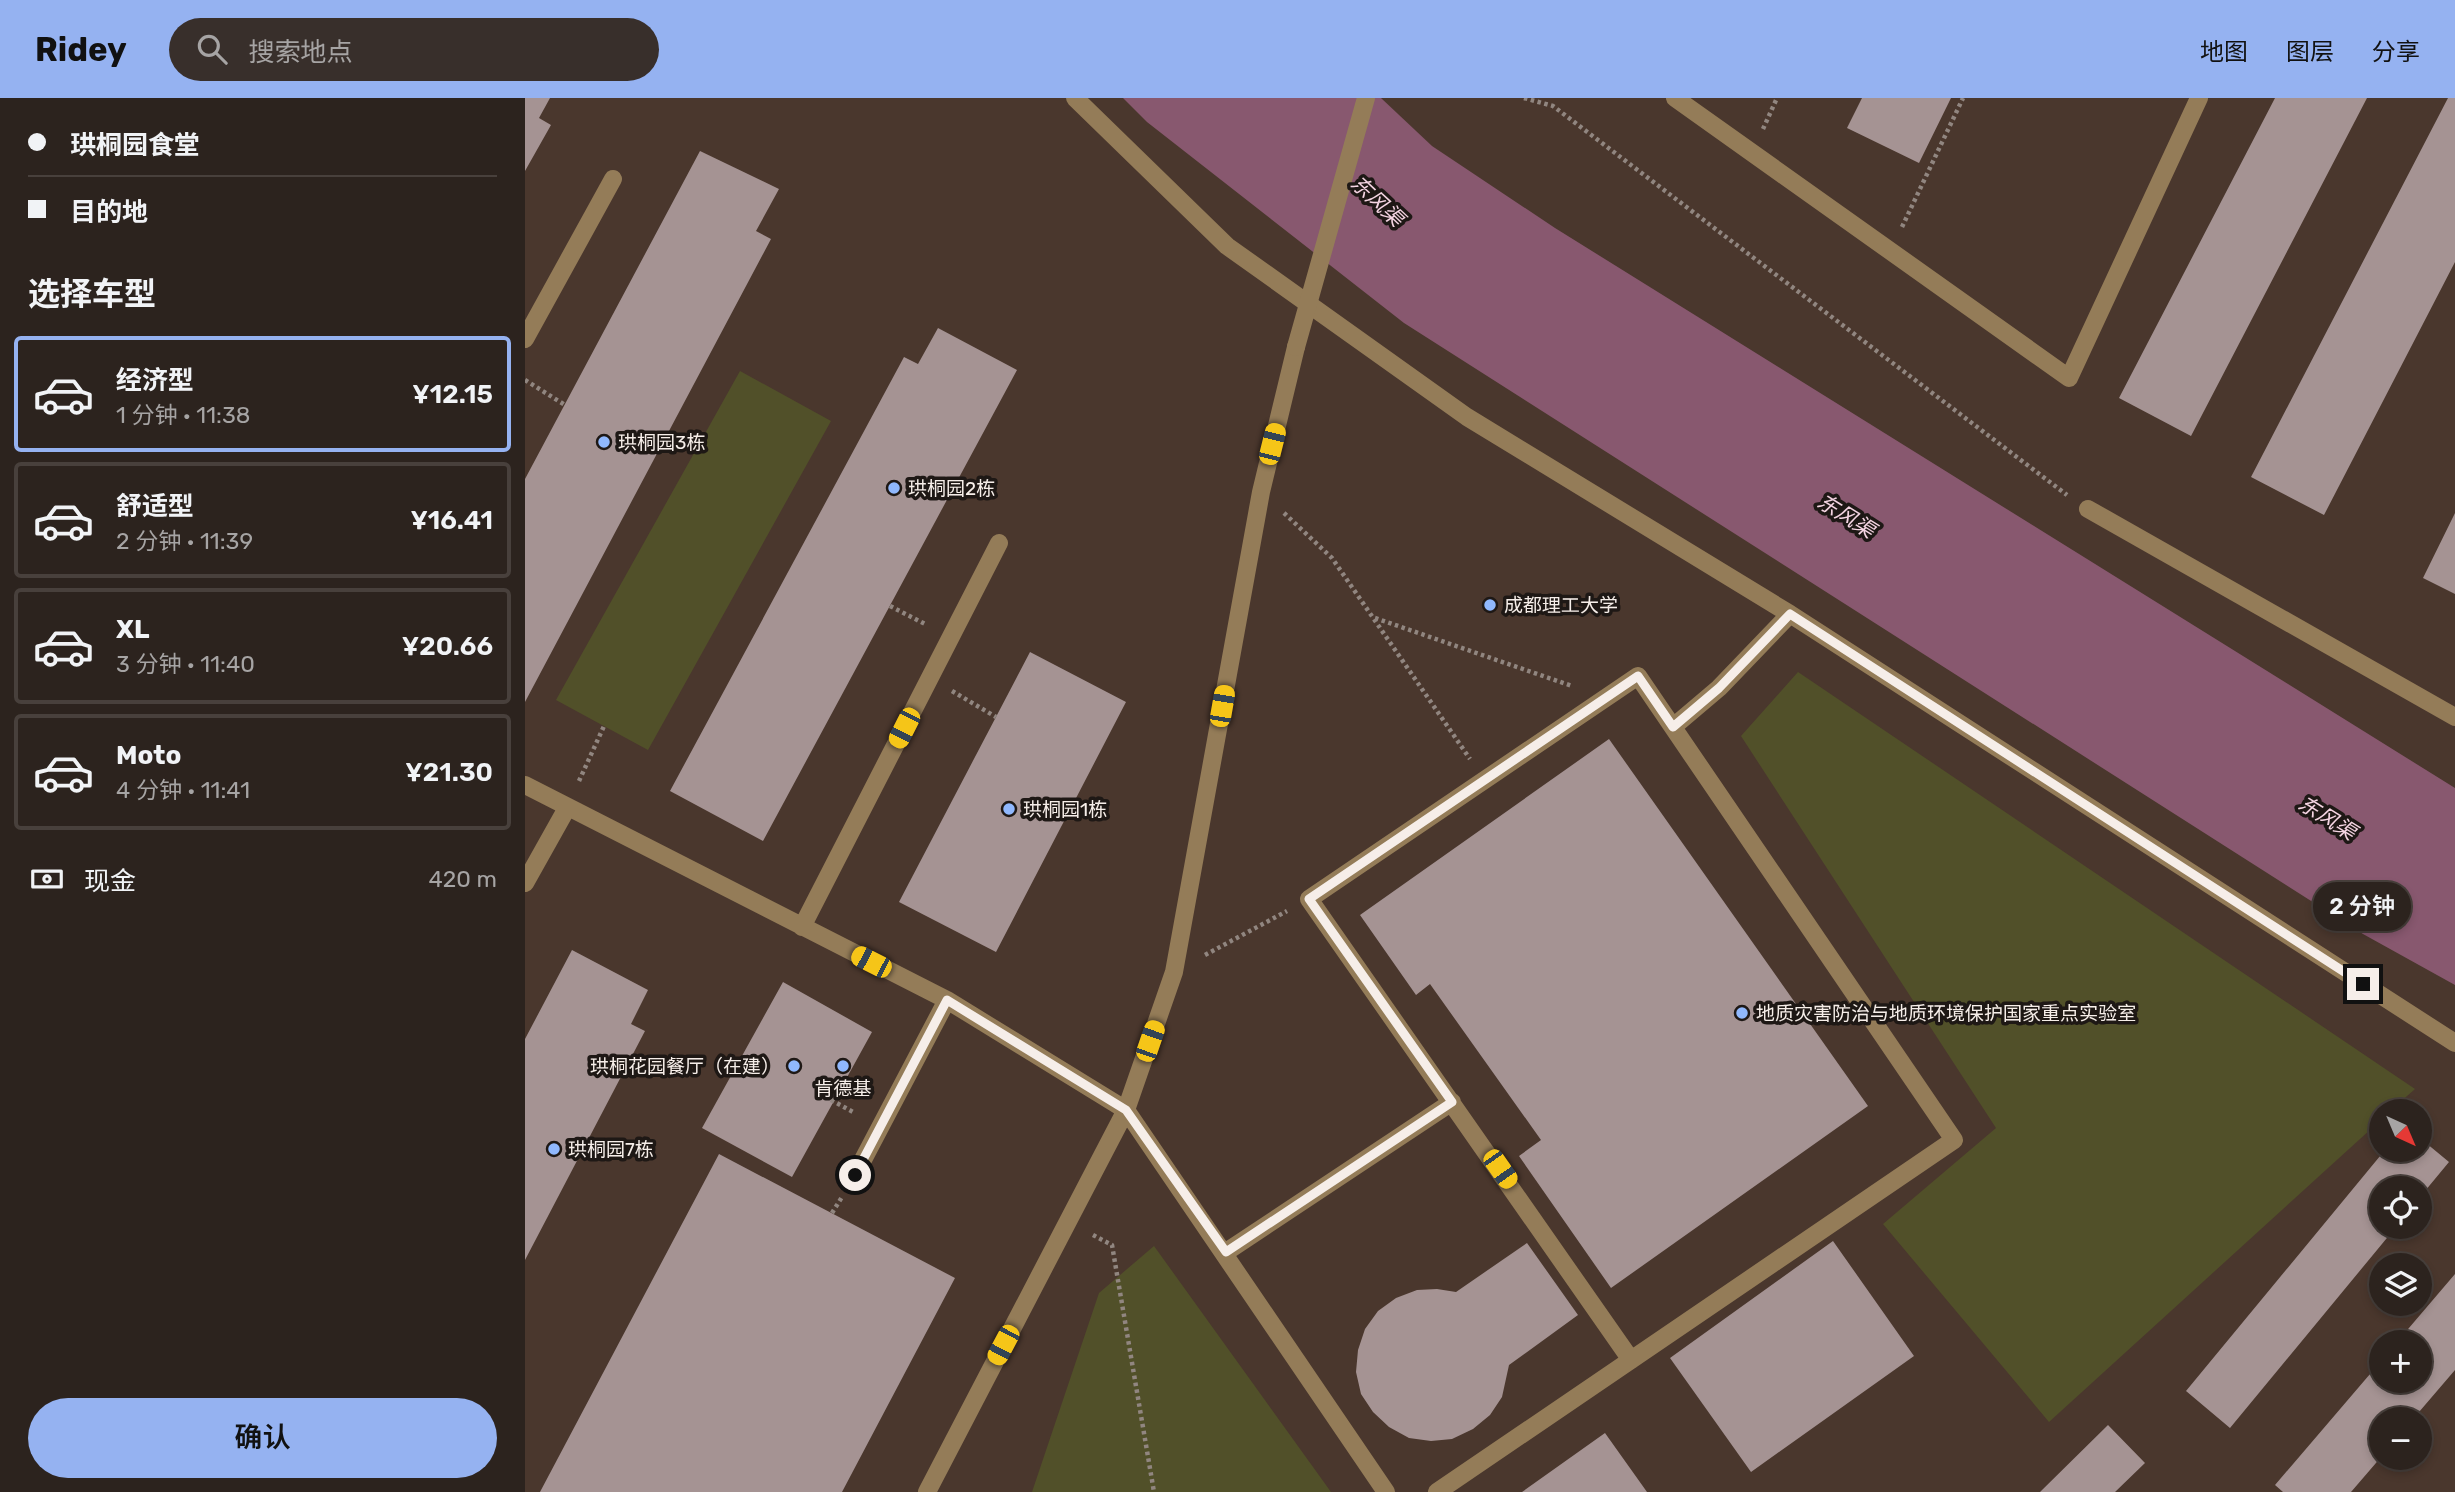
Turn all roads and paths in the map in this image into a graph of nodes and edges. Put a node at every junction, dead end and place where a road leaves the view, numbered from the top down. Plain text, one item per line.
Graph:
1 (1075, 98) edge
2 (1366, 98) edge
3 (1524, 98) edge
4 (1675, 98) edge
5 (1963, 98) edge
6 (2199, 98) edge
7 (613, 179) dead end
8 (1891, 251) junction
9 (525, 339) edge
10 (525, 380) edge
11 (565, 405) dead end
12 (2053, 485) dead end
13 (1261, 492) junction
14 (2088, 509) dead end
15 (999, 543) dead end
16 (890, 606) dead end
17 (1790, 614) junction
18 (1375, 618) junction
19 (951, 638) junction
20 (930, 678) junction
21 (1605, 698) junction
22 (996, 717) dead end
23 (2455, 717) edge
24 (604, 726) dead end
25 (1673, 727) junction
26 (1484, 780) junction
27 (525, 785) edge
28 (567, 808) junction
29 (525, 883) edge
30 (1309, 899) junction
31 (802, 927) junction
32 (1174, 972) junction
33 (947, 1000) junction
34 (2455, 1042) edge
35 (1452, 1102) junction
36 (1126, 1110) junction
37 (855, 1175) dead end
38 (1068, 1221) junction
39 (1226, 1252) junction
40 (1631, 1360) junction
41 (927, 1492) edge
42 (1154, 1492) edge
43 (1386, 1492) edge
44 (1437, 1492) edge

1 - 17 street
2 - 13 street, bridge
3 - 12 path
4 - 8 street
5 - 8 path
6 - 8 street
7 - 9 street
10 - 11 path
13 - 18 path
13 - 32 street
14 - 23 street
15 - 19 street
16 - 19 path
17 - 25 street
17 - 34 street
18 - 21 path
18 - 26 path
19 - 20 street
20 - 22 path
20 - 31 street
21 - 25 street
21 - 26 street
24 - 28 path
25 - 40 street
26 - 30 street
27 - 28 street
28 - 29 street
28 - 31 street
30 - 32 path
30 - 35 street
31 - 33 street
32 - 36 street
33 - 36 street
33 - 37 street
35 - 39 street
35 - 40 street
36 - 38 street
36 - 39 street
38 - 41 street
38 - 42 path
39 - 43 street
40 - 44 street

